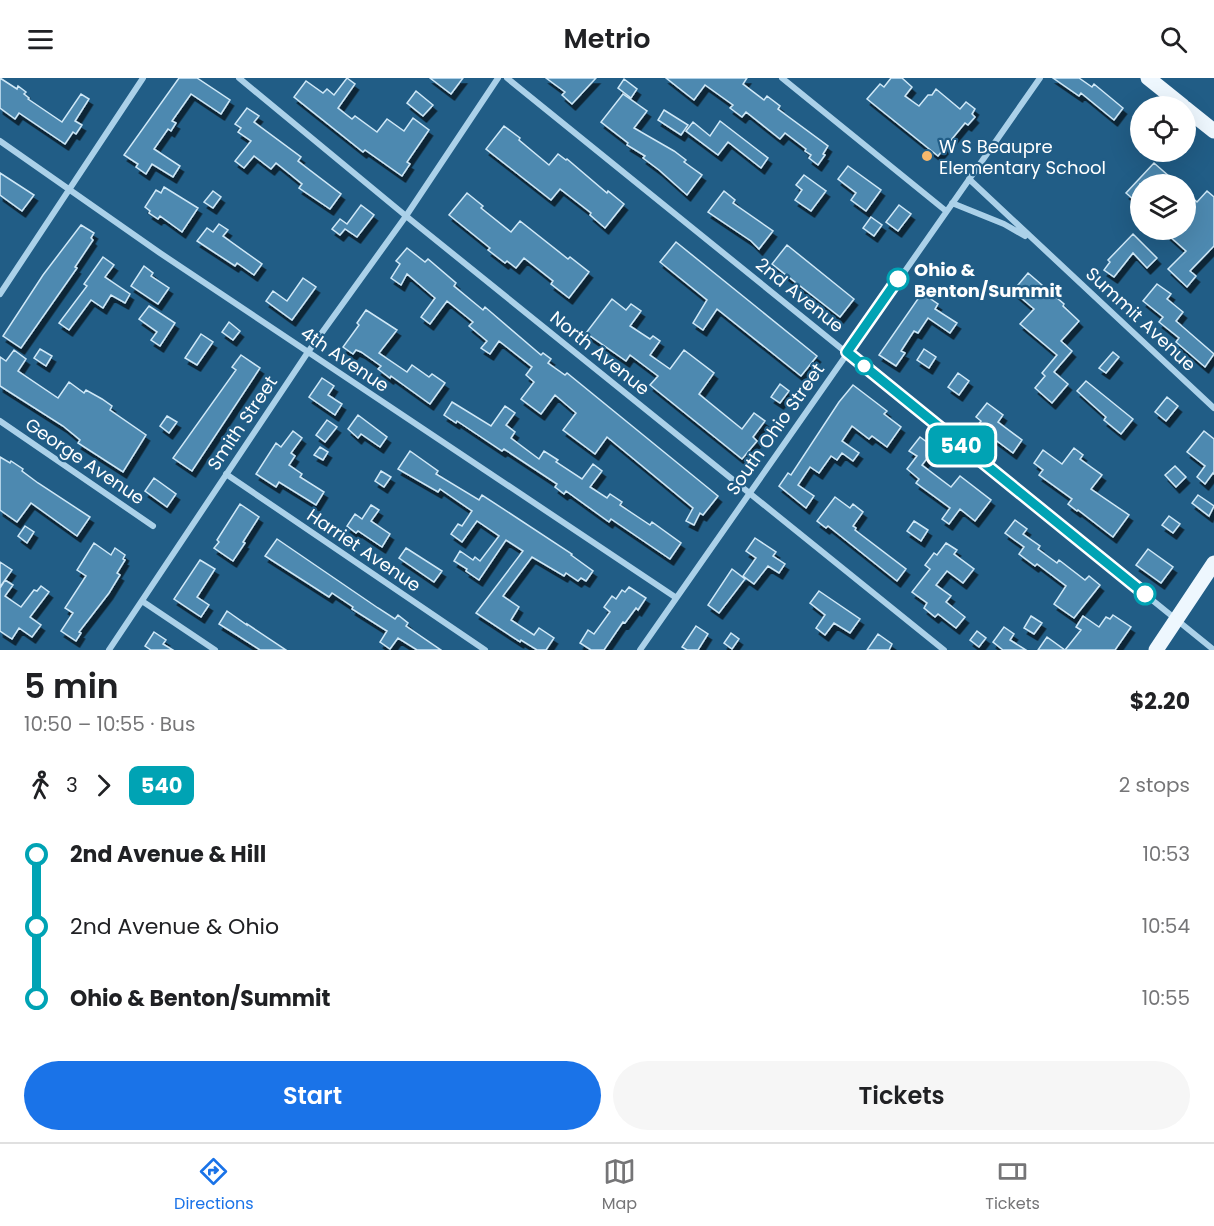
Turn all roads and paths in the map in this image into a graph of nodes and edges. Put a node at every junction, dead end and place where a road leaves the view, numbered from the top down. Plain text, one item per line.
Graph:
1 (143, 78) edge
2 (239, 78) edge
3 (498, 78) edge
4 (507, 78) edge
5 (782, 78) edge
6 (1040, 78) edge
7 (1148, 78) edge
8 (1170, 96) edge
9 (1196, 117) edge
10 (1214, 131) edge
11 (0, 141) edge
12 (969, 179) junction
13 (70, 189) junction
14 (952, 203) junction
15 (946, 211) junction
16 (406, 216) junction
17 (1045, 250) junction
18 (0, 294) edge
19 (308, 352) junction
20 (847, 352) junction
21 (1214, 408) edge
22 (0, 421) edge
23 (226, 474) junction
24 (749, 493) junction
25 (153, 525) dead end
26 (1214, 563) edge
27 (675, 597) junction
28 (142, 601) junction
29 (1177, 619) junction
30 (109, 650) edge
31 (215, 650) edge
32 (485, 650) edge
33 (640, 650) edge
34 (944, 650) edge
35 (1156, 650) edge
36 (1214, 650) edge

1 - 13 street
2 - 16 street, North Avenue
3 - 16 street, Smith Street
4 - 20 street, 2nd Avenue
5 - 15 street
6 - 12 street, South Ohio Street
7 - 8 main road
9 - 10 main road
11 - 13 street, 4th Avenue
12 - 14 street, South Ohio Street
12 - 17 street, Summit Avenue
13 - 18 street
13 - 19 street, 4th Avenue
14 - 15 street, South Ohio Street
14 - 17 street
15 - 20 street, South Ohio Street
16 - 19 street, Smith Street
16 - 24 street, North Avenue
17 - 21 street, Summit Avenue
19 - 23 street, Smith Street
19 - 27 street, 4th Avenue
20 - 24 street, South Ohio Street
20 - 29 street, 2nd Avenue
22 - 25 street, George Avenue
23 - 28 street, Smith Street
23 - 32 street, Harriet Avenue
24 - 27 street, South Ohio Street
24 - 34 street, North Avenue
26 - 29 main road
27 - 33 street, South Ohio Street
28 - 30 street, Smith Street
28 - 31 street
29 - 35 main road
29 - 36 street, 2nd Avenue

